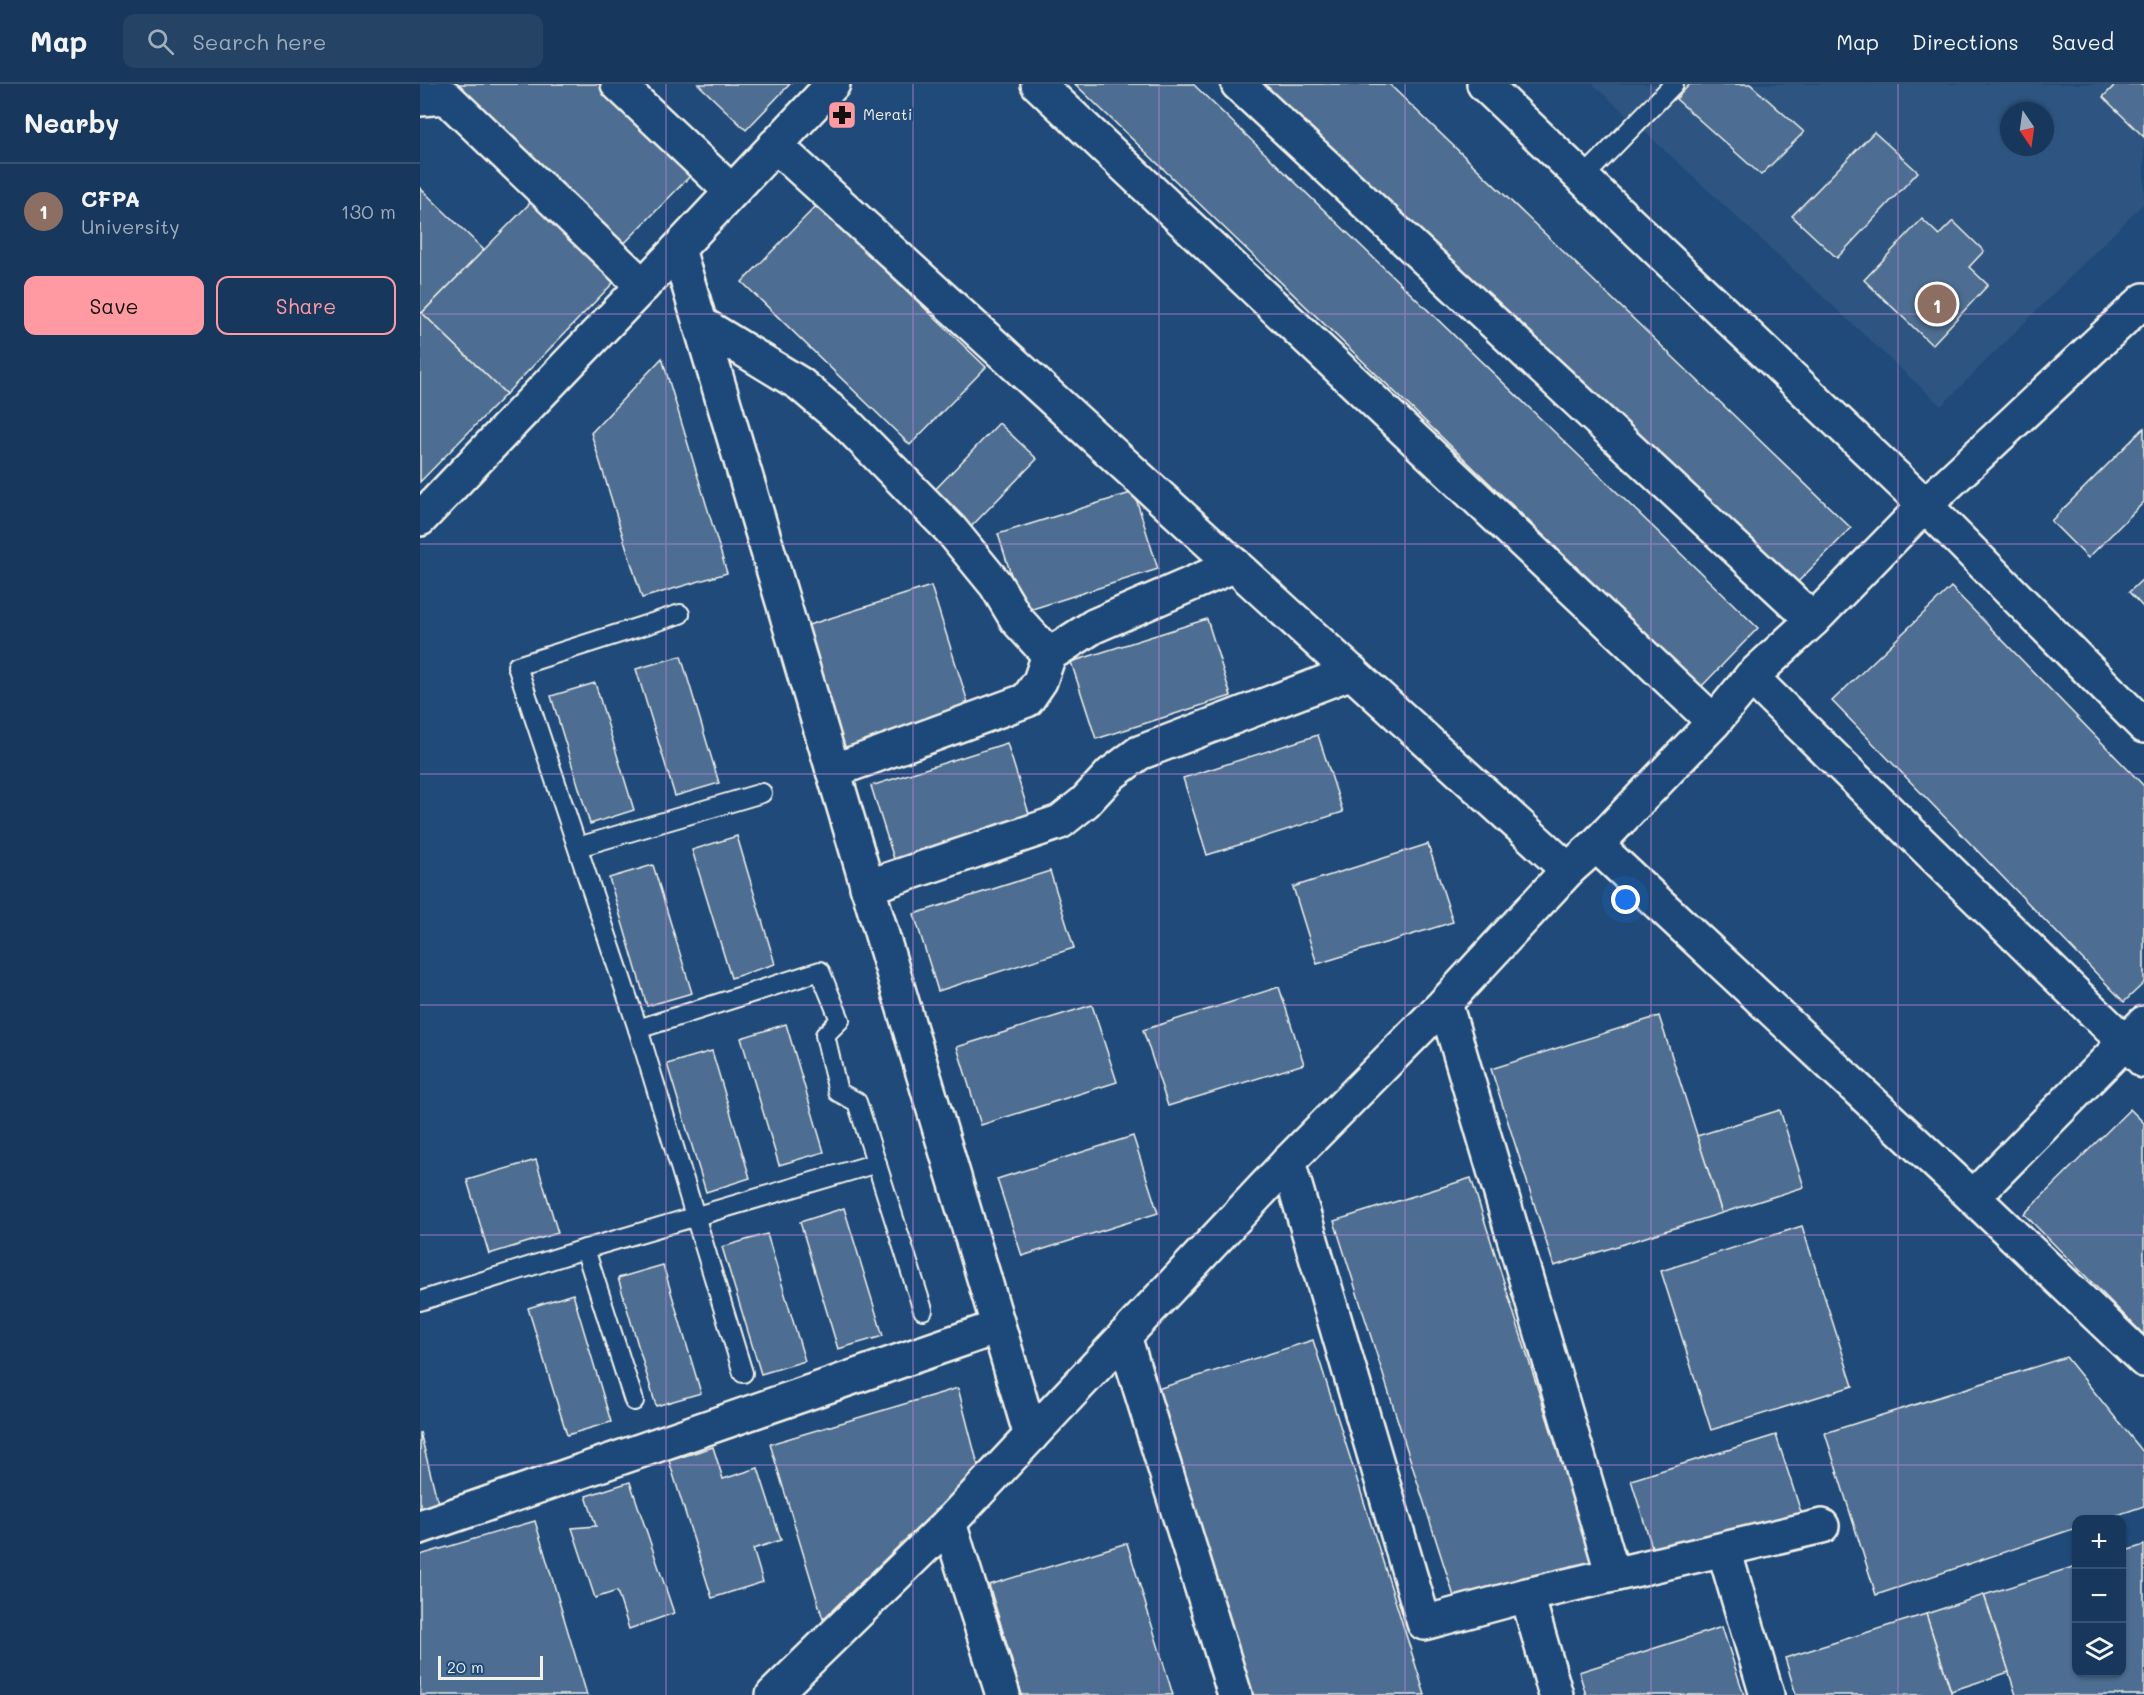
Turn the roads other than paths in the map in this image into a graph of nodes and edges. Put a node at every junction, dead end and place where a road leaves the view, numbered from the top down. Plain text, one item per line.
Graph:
1 (618, 84) edge
2 (833, 84) edge
3 (1038, 84) edge
4 (1238, 84) edge
5 (1484, 84) edge
6 (1674, 84) edge
7 (420, 99) edge
8 (775, 145) junction
9 (1583, 178) junction
10 (731, 191) junction
11 (678, 249) junction
12 (643, 286) junction
13 (2144, 300) edge
14 (700, 323) junction
15 (1925, 505) junction
16 (420, 519) edge
17 (1235, 566) junction
18 (680, 614) dead end
19 (1813, 620) junction
20 (1048, 655) junction
21 (1352, 672) junction
22 (1751, 677) junction
23 (1714, 722) junction
24 (2144, 726) edge
25 (833, 771) junction
26 (762, 794) dead end
27 (1596, 845) junction
28 (578, 847) junction
29 (1568, 870) junction
30 (867, 887) junction
31 (1444, 1004) junction
32 (638, 1029) junction
33 (2138, 1042) edge
34 (1288, 1162) junction
35 (877, 1163) junction
36 (1973, 1197) junction
37 (695, 1216) junction
38 (585, 1249) junction
39 (420, 1301) edge
40 (923, 1310) dead end
41 (998, 1327) junction
42 (1124, 1336) junction
43 (2144, 1360) edge
44 (743, 1373) dead end
45 (634, 1401) dead end
46 (1031, 1436) junction
47 (949, 1523) junction
48 (1822, 1526) dead end
49 (420, 1527) edge
50 (1724, 1550) junction
51 (1613, 1575) junction
52 (1527, 1595) junction
53 (807, 1680) edge
54 (773, 1695) edge
55 (1003, 1695) edge
56 (1235, 1695) edge
57 (1556, 1695) edge
58 (1767, 1695) edge

1 - 10 street
2 - 8 street
3 - 23 street
4 - 19 street
5 - 9 street
6 - 9 lane
7 - 12 street
8 - 10 street
8 - 17 street
9 - 15 street
10 - 11 street
11 - 12 street
11 - 14 street
12 - 16 street
13 - 15 street
14 - 20 street
14 - 25 street
15 - 19 street
15 - 24 street
17 - 20 street
17 - 21 street
18 - 28 lane
19 - 22 street
20 - 25 street
21 - 29 street
21 - 30 street
22 - 23 street
22 - 33 street
23 - 27 street
25 - 30 street
26 - 28 lane
27 - 29 street
27 - 36 street
28 - 32 lane
29 - 31 street
30 - 41 street
31 - 34 street
31 - 51 street
32 - 35 lane
32 - 37 lane
33 - 36 street
34 - 42 street
34 - 52 street
35 - 37 lane
35 - 40 lane
36 - 43 street
37 - 38 lane
37 - 44 lane
38 - 39 lane
38 - 45 lane
41 - 46 street
41 - 49 street
42 - 46 street
42 - 56 street
46 - 47 street
47 - 53 street
47 - 55 street
48 - 50 street
50 - 51 street
50 - 58 street
51 - 52 street
52 - 57 street
53 - 54 street

